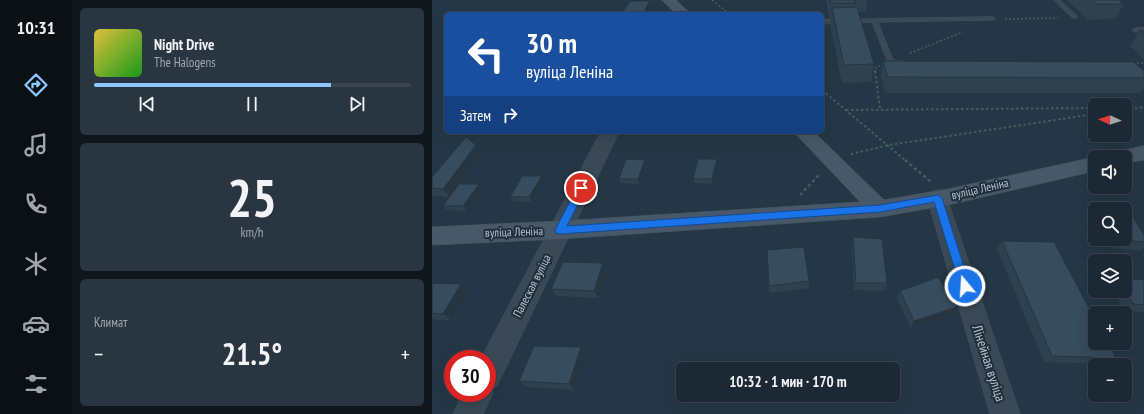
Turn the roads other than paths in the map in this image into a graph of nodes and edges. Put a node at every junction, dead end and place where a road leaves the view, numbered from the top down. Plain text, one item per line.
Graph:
1 (668, 0) edge
2 (1057, 0) edge
3 (681, 12) edge
4 (1075, 17) dead end
5 (992, 19) dead end
6 (874, 20) junction
7 (824, 22) edge
8 (1135, 30) dead end
9 (1144, 30) edge
10 (906, 62) edge
11 (609, 134) edge
12 (805, 134) edge
13 (1144, 153) edge
14 (1132, 155) edge
15 (1088, 166) edge
16 (943, 198) junction
17 (880, 209) junction
18 (560, 230) junction
19 (432, 236) edge
20 (496, 358) edge
21 (474, 402) edge
22 (468, 414) edge
23 (1006, 414) edge

1 - 3 street
2 - 4 lane
5 - 6 lane
6 - 7 lane
6 - 10 lane
8 - 9 lane
11 - 18 street, Палеская вуліца
12 - 17 street
13 - 14 street
15 - 16 street, вуліца Леніна
16 - 17 street, вуліца Леніна
16 - 23 street, Лінейная вуліца
17 - 18 street, вуліца Леніна
18 - 19 street, вуліца Леніна
18 - 20 street, Палеская вуліца
21 - 22 street

